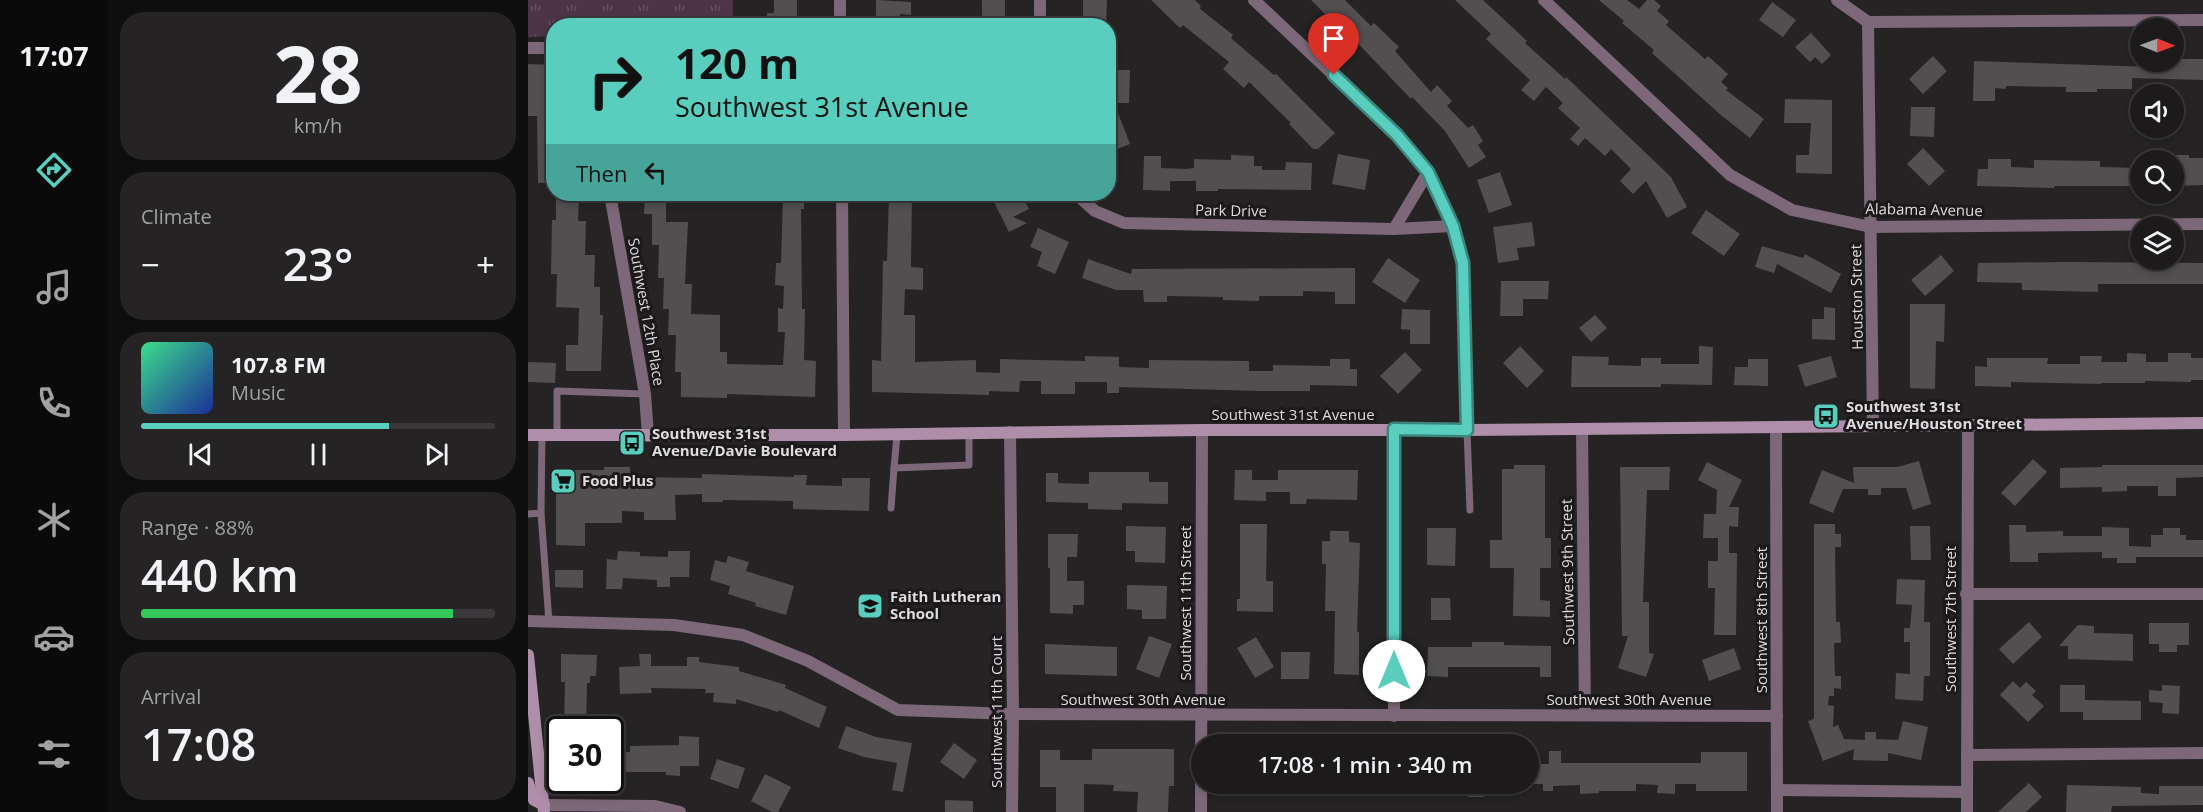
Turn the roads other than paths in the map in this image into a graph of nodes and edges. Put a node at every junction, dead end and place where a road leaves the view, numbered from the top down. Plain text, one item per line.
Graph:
1 (840, 0) edge
2 (1040, 0) edge
3 (1254, 0) edge
4 (1544, 0) edge
5 (1837, 0) edge
6 (840, 18) edge
7 (1040, 18) edge
8 (2203, 20) edge
9 (1868, 22) junction
10 (528, 48) edge
11 (546, 48) edge
12 (1428, 172) junction
13 (611, 201) edge
14 (842, 201) edge
15 (1084, 201) edge
16 (2203, 224) edge
17 (1453, 226) junction
18 (1871, 227) junction
19 (1394, 229) junction
20 (645, 394) junction
21 (2203, 423) edge
22 (1968, 425) junction
23 (1873, 426) junction
24 (1776, 428) junction
25 (1394, 429) junction
26 (1582, 429) junction
27 (1202, 430) junction
28 (1467, 430) junction
29 (1010, 432) junction
30 (969, 433) junction
31 (528, 435) edge
32 (844, 435) junction
33 (897, 435) junction
34 (542, 436) junction
35 (557, 436) junction
36 (648, 436) junction
37 (894, 468) junction
38 (891, 508) dead end
39 (1470, 510) dead end
40 (541, 513) junction
41 (528, 514) edge
42 (1966, 594) junction
43 (2203, 594) edge
44 (528, 621) edge
45 (549, 622) junction
46 (528, 655) edge
47 (1013, 714) junction
48 (1201, 715) junction
49 (1585, 715) junction
50 (1394, 716) junction
51 (1777, 716) junction
52 (2203, 753) edge
53 (1966, 755) junction
54 (528, 783) edge
55 (1777, 790) junction
56 (1967, 792) junction
57 (544, 809) edge
58 (680, 812) edge
59 (1012, 812) edge
60 (1201, 812) edge
61 (1777, 812) edge
62 (1967, 812) edge

1 - 6 street
2 - 7 street
3 - 12 street
4 - 18 street, Alabama Avenue
5 - 9 street
8 - 9 street
9 - 18 street, Houston Street
10 - 11 street
12 - 17 street
12 - 19 street
13 - 20 street, Southwest 12th Place
14 - 32 street
15 - 19 street, Park Drive
16 - 18 street, Alabama Avenue
17 - 19 street, Park Drive
17 - 28 street
18 - 23 street, Houston Street
20 - 35 lane
20 - 36 street, Southwest 12th Place
21 - 22 main road, Southwest 31st Avenue
22 - 23 main road, Southwest 31st Avenue
22 - 42 street, Southwest 7th Street
23 - 24 main road, Southwest 31st Avenue
24 - 26 main road, Southwest 31st Avenue
24 - 51 street, Southwest 8th Street
25 - 27 main road, Southwest 31st Avenue
25 - 28 main road, Southwest 31st Avenue
25 - 50 street
26 - 28 main road, Southwest 31st Avenue
26 - 49 street, Southwest 9th Street
27 - 29 main road, Southwest 31st Avenue
27 - 48 street, Southwest 11th Street
28 - 39 lane
29 - 30 main road, Southwest 31st Avenue
29 - 47 street, Southwest 11th Court
30 - 33 main road, Southwest 31st Avenue
30 - 37 lane
31 - 34 main road, Southwest 31st Avenue
32 - 33 main road, Southwest 31st Avenue
32 - 36 main road, Southwest 31st Avenue
33 - 37 lane
34 - 35 main road, Southwest 31st Avenue
34 - 40 lane
35 - 36 main road, Southwest 31st Avenue
37 - 38 lane
40 - 41 lane
40 - 45 lane
42 - 43 street
42 - 53 street, Southwest 7th Street
44 - 45 street, Southwest 30th Avenue
45 - 47 street, Southwest 30th Avenue
46 - 57 main road
47 - 48 street, Southwest 30th Avenue
47 - 59 street, Southwest 11th Court
48 - 50 street, Southwest 30th Avenue
48 - 60 street, Southwest 11th Street
49 - 50 street, Southwest 30th Avenue
49 - 51 street, Southwest 30th Avenue
51 - 55 street, Southwest 8th Street
52 - 53 street
53 - 56 street, Southwest 7th Street
54 - 57 main road
55 - 56 street
55 - 61 street, Southwest 8th Street
56 - 62 street, Southwest 7th Street
57 - 58 street

